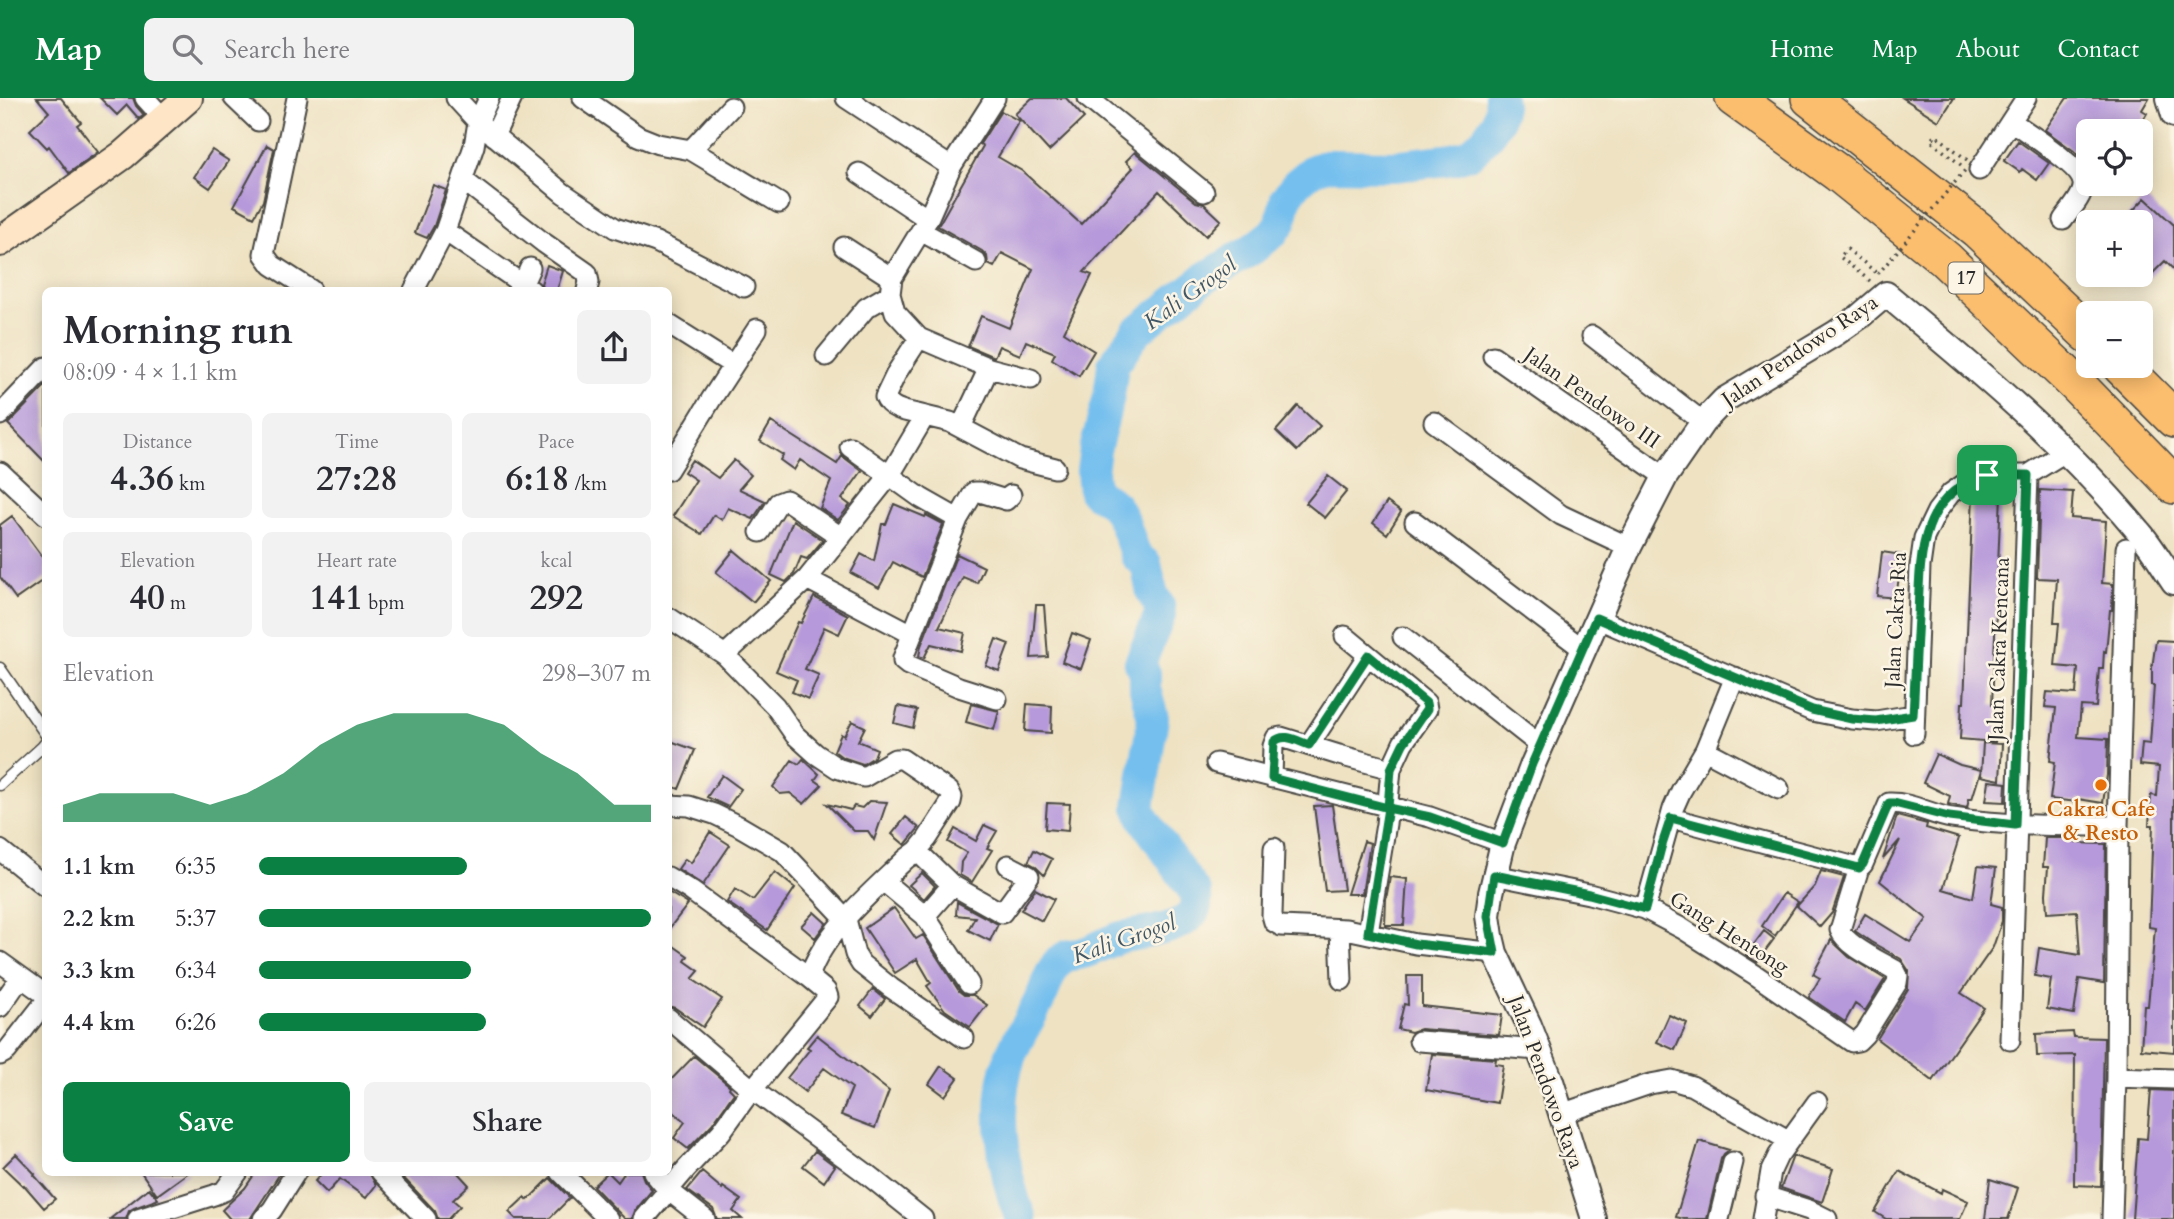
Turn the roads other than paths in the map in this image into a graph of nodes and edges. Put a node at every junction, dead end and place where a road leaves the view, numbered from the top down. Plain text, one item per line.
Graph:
1 (145, 98) edge
2 (188, 98) edge
3 (234, 98) edge
4 (297, 98) edge
5 (456, 98) edge
6 (489, 98) edge
7 (512, 98) edge
8 (583, 98) edge
9 (846, 98) edge
10 (995, 98) edge
11 (1087, 98) edge
12 (1734, 98) edge
13 (1810, 98) edge
14 (2026, 98) edge
15 (2168, 98) edge
16 (731, 107) dead end
17 (2174, 115) edge
18 (164, 119) junction
19 (258, 121) dead end
20 (2011, 121) junction
21 (478, 122) junction
22 (494, 136) junction
23 (691, 150) junction
24 (951, 167) junction
25 (1979, 170) road end
26 (859, 173) dead end
27 (463, 180) junction
28 (1204, 192) dead end
29 (779, 203) dead end
30 (2063, 220) dead end
31 (924, 225) junction
32 (444, 231) junction
33 (0, 242) edge
34 (844, 247) dead end
35 (976, 262) dead end
36 (526, 283) edge
37 (891, 286) junction
38 (307, 287) edge
39 (416, 287) edge
40 (588, 287) edge
41 (744, 287) dead end
42 (2076, 323) edge
43 (672, 327) edge
44 (757, 329) dead end
45 (1592, 336) dead end
46 (919, 338) junction
47 (826, 356) dead end
48 (1493, 356) dead end
49 (733, 365) junction
50 (989, 368) junction
51 (42, 371) edge
52 (2133, 378) edge
53 (1031, 379) dead end
54 (0, 415) edge
55 (925, 416) junction
56 (2174, 419) edge
57 (1434, 422) dead end
58 (1703, 422) junction
59 (961, 427) junction
60 (850, 447) dead end
61 (2065, 452) junction
62 (672, 464) edge
63 (1055, 468) dead end
64 (0, 472) edge
65 (890, 475) junction
66 (2028, 475) junction
67 (1665, 477) junction
68 (2174, 485) edge
69 (1011, 495) dead end
70 (42, 511) edge
71 (958, 519) junction
72 (1415, 522) dead end
73 (760, 532) dead end
74 (841, 537) junction
75 (1629, 547) junction
76 (2126, 548) dead end
77 (807, 579) junction
78 (2174, 582) edge
79 (1596, 618) junction
80 (672, 620) edge
81 (912, 634) junction
82 (1345, 636) dead end
83 (1403, 637) dead end
84 (1583, 649) junction
85 (1368, 655) junction
86 (725, 656) junction
87 (0, 668) edge
88 (1735, 677) junction
89 (998, 699) dead end
90 (42, 729) edge
91 (1309, 745) junction
92 (1541, 746) junction
93 (42, 748) edge
94 (1705, 750) junction
95 (1216, 763) dead end
96 (1391, 769) junction
97 (1272, 778) junction
98 (0, 785) edge
99 (1779, 789) dead end
100 (672, 805) edge
101 (1388, 808) junction
102 (1671, 818) junction
103 (2015, 825) junction
104 (2118, 826) junction
105 (1503, 843) junction
106 (1275, 848) dead end
107 (0, 850) edge
108 (917, 850) junction
109 (1008, 864) dead end
110 (1859, 868) junction
111 (1494, 875) junction
112 (672, 879) edge
113 (883, 881) junction
114 (42, 884) edge
115 (952, 885) junction
116 (1645, 909) junction
117 (925, 916) junction
118 (846, 919) junction
119 (1340, 929) junction
120 (1368, 933) junction
121 (1495, 953) junction
122 (0, 962) edge
123 (809, 976) junction
124 (20, 978) junction
125 (1342, 980) dead end
126 (969, 984) dead end
127 (42, 995) edge
128 (42, 1004) edge
129 (0, 1006) edge
130 (672, 1021) edge
131 (964, 1038) dead end
132 (2010, 1040) dead end
133 (1419, 1041) dead end
134 (1539, 1050) junction
135 (0, 1055) edge
136 (2116, 1077) junction
137 (2174, 1079) edge
138 (753, 1090) junction
139 (1817, 1102) dead end
140 (1561, 1114) junction
141 (1788, 1140) junction
142 (1733, 1162) dead end
143 (235, 1176) edge
144 (293, 1176) edge
145 (385, 1176) edge
146 (565, 1176) edge
147 (656, 1176) edge
148 (668, 1190) junction
149 (1765, 1196) junction
150 (651, 1217) edge
151 (1599, 1218) edge
152 (138, 1219) edge
153 (263, 1219) edge
154 (426, 1219) edge
155 (608, 1219) edge
156 (705, 1219) edge
157 (923, 1219) edge
158 (1719, 1219) edge
159 (1763, 1219) edge
160 (1827, 1219) edge
161 (2112, 1219) edge

1 - 18 street
2 - 18 main road
3 - 19 street
4 - 38 street
5 - 21 street
6 - 21 street
7 - 22 street
8 - 23 street
9 - 24 street
10 - 24 street
11 - 28 street
12 - 68 highway, 17
13 - 42 highway, 17
14 - 20 street
15 - 17 street
16 - 23 street
18 - 33 main road
20 - 25 street
20 - 30 street
21 - 22 street
21 - 27 street
22 - 41 street
23 - 29 street
24 - 31 street
26 - 31 street
27 - 32 street
27 - 40 street
31 - 35 street
31 - 37 street
32 - 36 street
32 - 39 street
34 - 37 street
37 - 46 street
37 - 47 street
43 - 49 street
44 - 49 street
45 - 58 street
46 - 50 street
46 - 55 street
48 - 67 street, Jalan Pendowo III
49 - 62 street
50 - 53 street
50 - 59 street
51 - 54 street
52 - 56 highway
55 - 59 street
55 - 65 street
57 - 75 street
58 - 61 street, Jalan Pendowo Raya
58 - 67 street, Jalan Pendowo Raya
59 - 63 street
60 - 65 street
61 - 66 street
61 - 78 street
64 - 70 street
65 - 71 street
65 - 74 street
66 - 88 street, Jalan Cakra Ria
66 - 103 street, Jalan Cakra Kencana
67 - 75 street, Jalan Pendowo Raya
69 - 71 street
71 - 81 street
72 - 84 street
73 - 74 street
74 - 77 street
75 - 79 street, Jalan Pendowo Raya
76 - 104 street
77 - 81 street
77 - 86 street
79 - 84 street, Jalan Pendowo Raya
79 - 88 street
80 - 86 street
81 - 89 street
82 - 85 street
83 - 92 street
84 - 92 street, Jalan Pendowo Raya
85 - 91 street
85 - 96 street
86 - 108 street
87 - 90 lane
88 - 94 street
91 - 96 street
91 - 97 street
92 - 105 street, Jalan Pendowo Raya
93 - 98 lane
94 - 99 street
94 - 102 street
95 - 97 street
96 - 101 street
97 - 101 street
100 - 118 street
101 - 105 street
101 - 120 street
102 - 110 street
102 - 116 street
103 - 104 street
103 - 110 street
103 - 132 street, Jalan Cakra Kencana
104 - 136 street
105 - 111 street, Jalan Pendowo Raya
106 - 119 street
107 - 114 street
108 - 113 street
108 - 115 street
109 - 115 street
110 - 116 street, Gang Hentong
111 - 116 street, Gang Hentong
111 - 121 street, Jalan Pendowo Raya
112 - 123 street
113 - 117 street
113 - 118 street
115 - 117 street
117 - 126 street
118 - 123 street
118 - 131 street
119 - 120 street
119 - 125 street
120 - 121 street
121 - 134 street, Jalan Pendowo Raya
122 - 124 street
123 - 138 street
124 - 127 street
124 - 129 street
128 - 135 street
130 - 138 street
133 - 134 street
134 - 140 street, Jalan Pendowo Raya
136 - 137 street
136 - 161 street
138 - 148 street
138 - 157 street
139 - 141 street
140 - 141 street
140 - 151 street, Jalan Pendowo Raya
141 - 149 street
142 - 158 street
143 - 152 street
144 - 153 street
145 - 154 street
146 - 155 street
147 - 148 street
148 - 150 street
148 - 156 street
149 - 159 street
149 - 160 street

